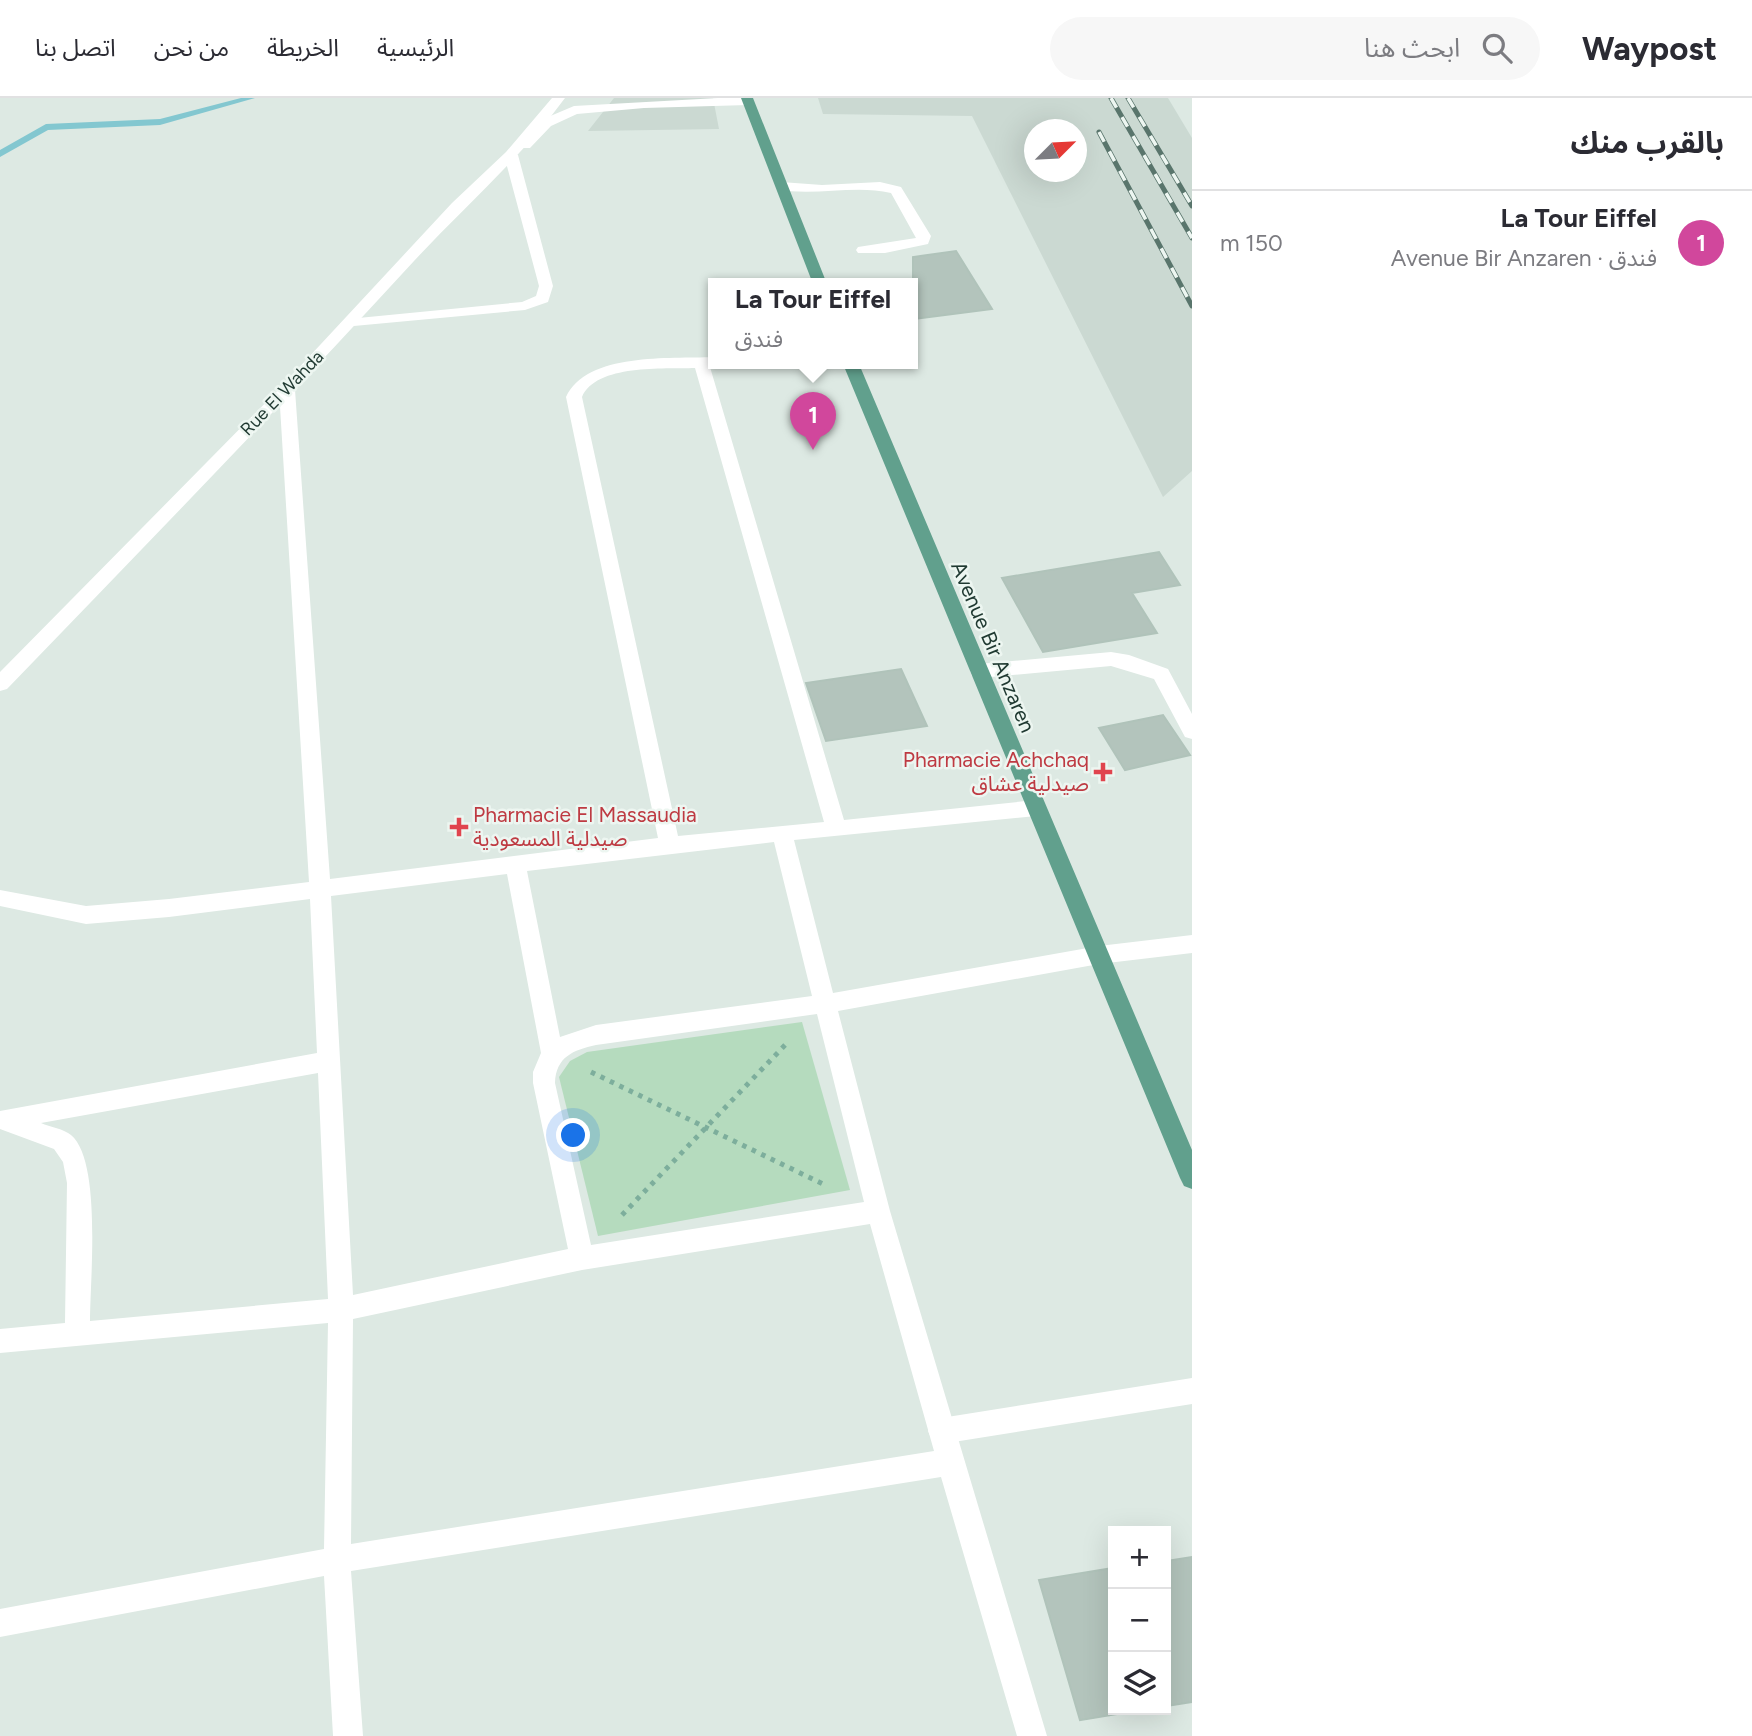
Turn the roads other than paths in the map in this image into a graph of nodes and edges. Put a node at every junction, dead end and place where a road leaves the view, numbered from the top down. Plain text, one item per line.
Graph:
1 (559, 98) edge
2 (747, 99) edge
3 (511, 155) junction
4 (781, 186) junction
5 (863, 250) dead end
6 (818, 278) edge
7 (348, 324) junction
8 (707, 362) edge
9 (709, 369) edge
10 (853, 369) edge
11 (287, 390) junction
12 (979, 671) junction
13 (0, 684) edge
14 (1192, 732) edge
15 (1035, 808) junction
16 (836, 828) junction
17 (782, 834) junction
18 (670, 845) junction
19 (516, 866) junction
20 (320, 887) junction
21 (0, 898) edge
22 (1192, 944) edge
23 (1099, 955) junction
24 (825, 1004) junction
25 (552, 1053) junction
26 (328, 1061) junction
27 (2, 1119) edge
28 (1192, 1178) edge
29 (878, 1211) junction
30 (582, 1258) junction
31 (341, 1310) junction
32 (77, 1332) junction
33 (0, 1341) edge
34 (1192, 1391) edge
35 (941, 1430) junction
36 (950, 1462) junction
37 (337, 1560) junction
38 (0, 1623) edge
39 (348, 1736) edge
40 (1032, 1736) edge

1 - 3 street, Rue El Wahda
2 - 3 street
2 - 4 main road
3 - 7 street, Rue El Wahda
3 - 7 street
4 - 5 street
4 - 6 main road
7 - 11 street, Rue El Wahda
8 - 18 street
9 - 16 street
10 - 12 main road, Avenue Bir Anzaren
11 - 13 street, Rue El Wahda
11 - 20 street
12 - 14 street
12 - 15 main road, Avenue Bir Anzaren
15 - 16 street
15 - 23 main road, Avenue Bir Anzaren
16 - 17 street
17 - 18 street
17 - 24 street
18 - 19 street
19 - 20 street
19 - 25 street
20 - 21 street
20 - 26 street
22 - 23 street
23 - 24 street
23 - 28 main road, Avenue Bir Anzaren
24 - 25 street
24 - 29 street
25 - 30 street
26 - 27 street
26 - 31 street
27 - 32 street
29 - 30 street
29 - 35 street
30 - 31 street
31 - 32 street
31 - 37 street
32 - 33 street
34 - 35 street
35 - 36 street
36 - 37 street
36 - 40 street
37 - 38 street
37 - 39 street

